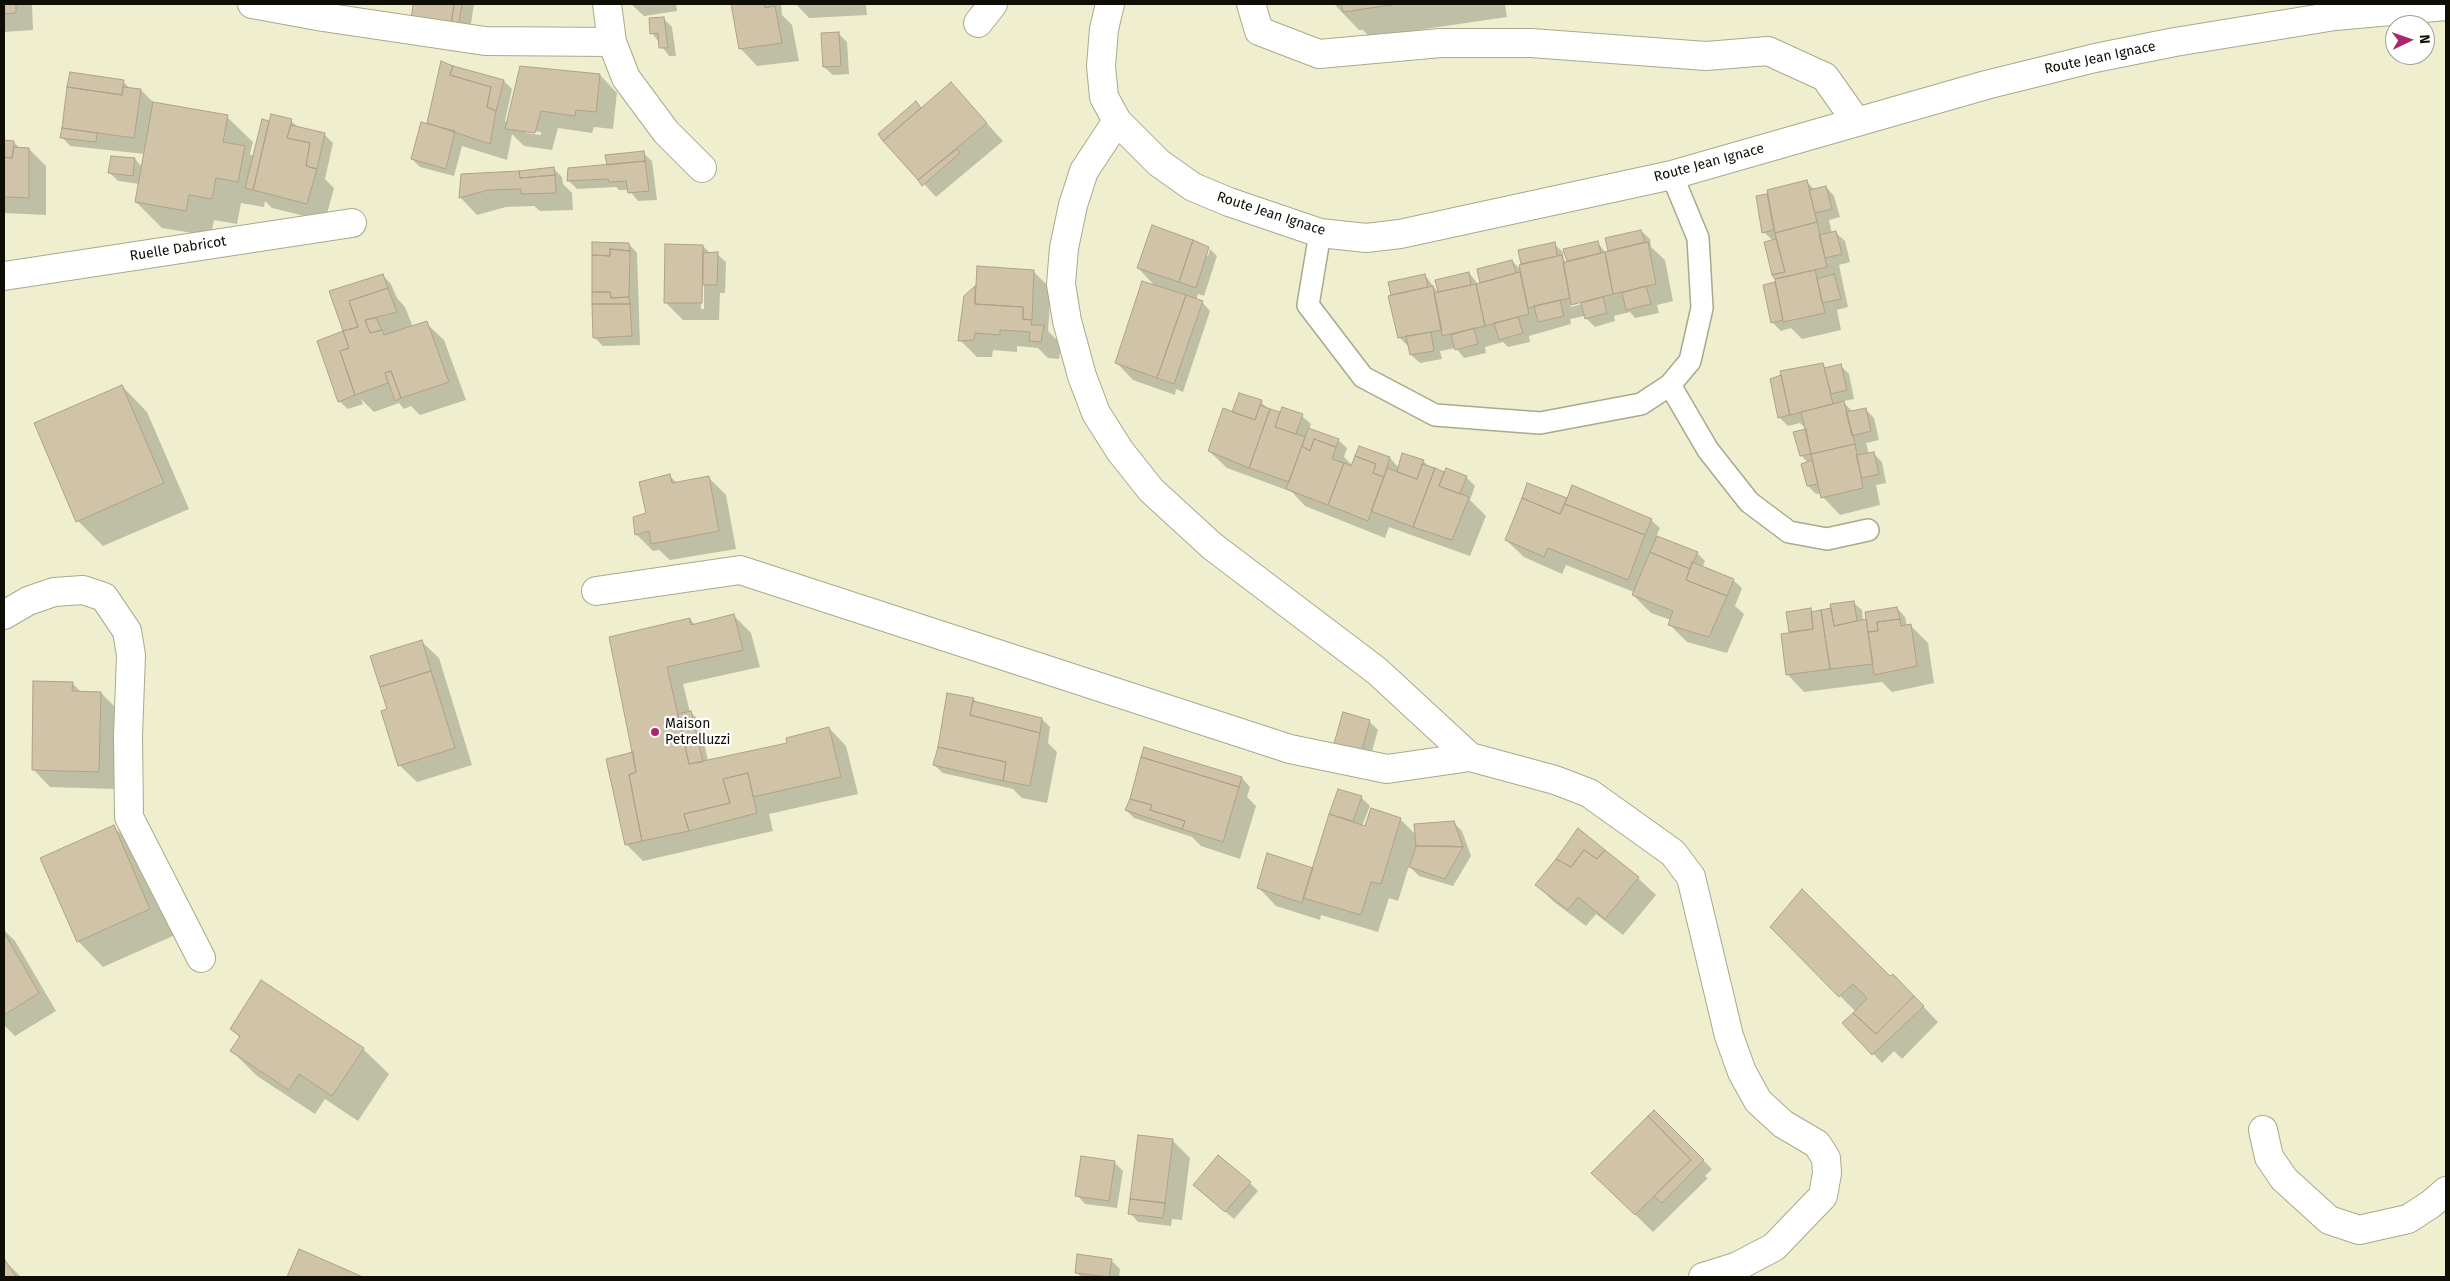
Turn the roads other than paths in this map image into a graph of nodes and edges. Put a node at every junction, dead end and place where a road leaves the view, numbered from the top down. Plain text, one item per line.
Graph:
1 (252, 4) edge
2 (607, 4) edge
3 (1110, 4) edge
4 (1251, 4) edge
5 (2446, 6) edge
6 (612, 42) junction
7 (1117, 121) junction
8 (1856, 121) junction
9 (702, 168) dead end
10 (1672, 174) junction
11 (352, 223) dead end
12 (1320, 233) junction
13 (4, 276) edge
14 (1670, 385) junction
15 (1868, 530) dead end
16 (596, 591) dead end
17 (4, 615) edge
18 (1470, 757) junction
19 (201, 958) dead end
20 (2263, 1130) dead end
21 (2446, 1191) edge
22 (1703, 1277) edge

1 - 6 street
2 - 6 street
3 - 7 street, Route Jean Ignace
4 - 8 street
5 - 8 street, Route Jean Ignace
6 - 9 street
7 - 12 street, Route Jean Ignace
7 - 18 street
8 - 10 street, Route Jean Ignace
10 - 12 street, Route Jean Ignace
10 - 14 lane
11 - 13 street, Ruelle Dabricot
12 - 14 lane
14 - 15 lane
16 - 18 street
17 - 19 street
18 - 22 street
20 - 21 street

